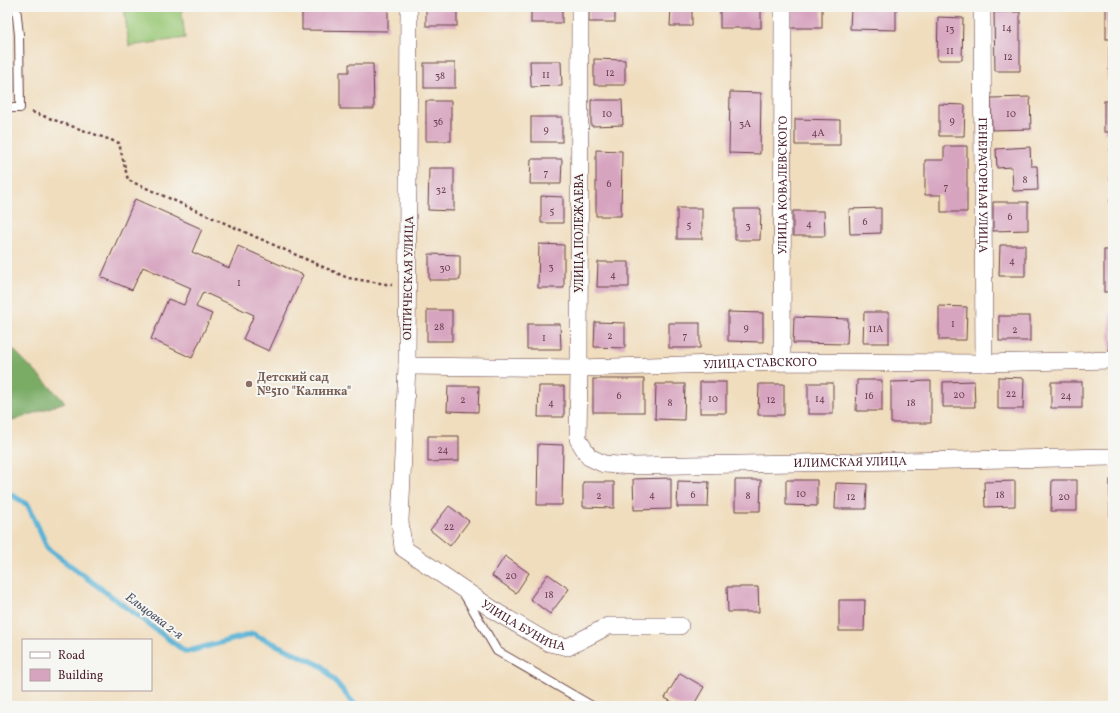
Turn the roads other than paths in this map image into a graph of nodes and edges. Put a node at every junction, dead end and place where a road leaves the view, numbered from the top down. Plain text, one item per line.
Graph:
1 (16, 7) edge
2 (409, 7) edge
3 (580, 7) edge
4 (783, 7) edge
5 (982, 7) edge
6 (7, 108) edge
7 (1113, 360) edge
8 (782, 362) junction
9 (984, 363) junction
10 (406, 366) junction
11 (579, 368) junction
12 (589, 457) joint
13 (1113, 457) edge
14 (403, 548) joint
15 (461, 589) junction
16 (680, 626) dead end
17 (592, 706) edge

1 - 6 lane
2 - 10 street, ОПТИЧЕСКАЯ УЛИЦА
3 - 11 street, УЛИЦА ПОЛЕЖАЕВА
4 - 8 street, УЛИЦА КОВАЛЕВСКОГО
5 - 9 street, ГЕНЕРАТОРНАЯ УЛИЦА
7 - 9 street, УЛИЦА СТАВСКОГО
8 - 9 street, УЛИЦА СТАВСКОГО
8 - 11 street, УЛИЦА СТАВСКОГО
10 - 11 street, УЛИЦА СТАВСКОГО
10 - 14 street, ОПТИЧЕСКАЯ УЛИЦА
11 - 12 street, УЛИЦА ПОЛЕЖАЕВА
12 - 13 street, ИЛИМСКАЯ УЛИЦА
14 - 15 street, УЛИЦА БУНИНА
15 - 16 street, УЛИЦА БУНИНА
15 - 17 lane

